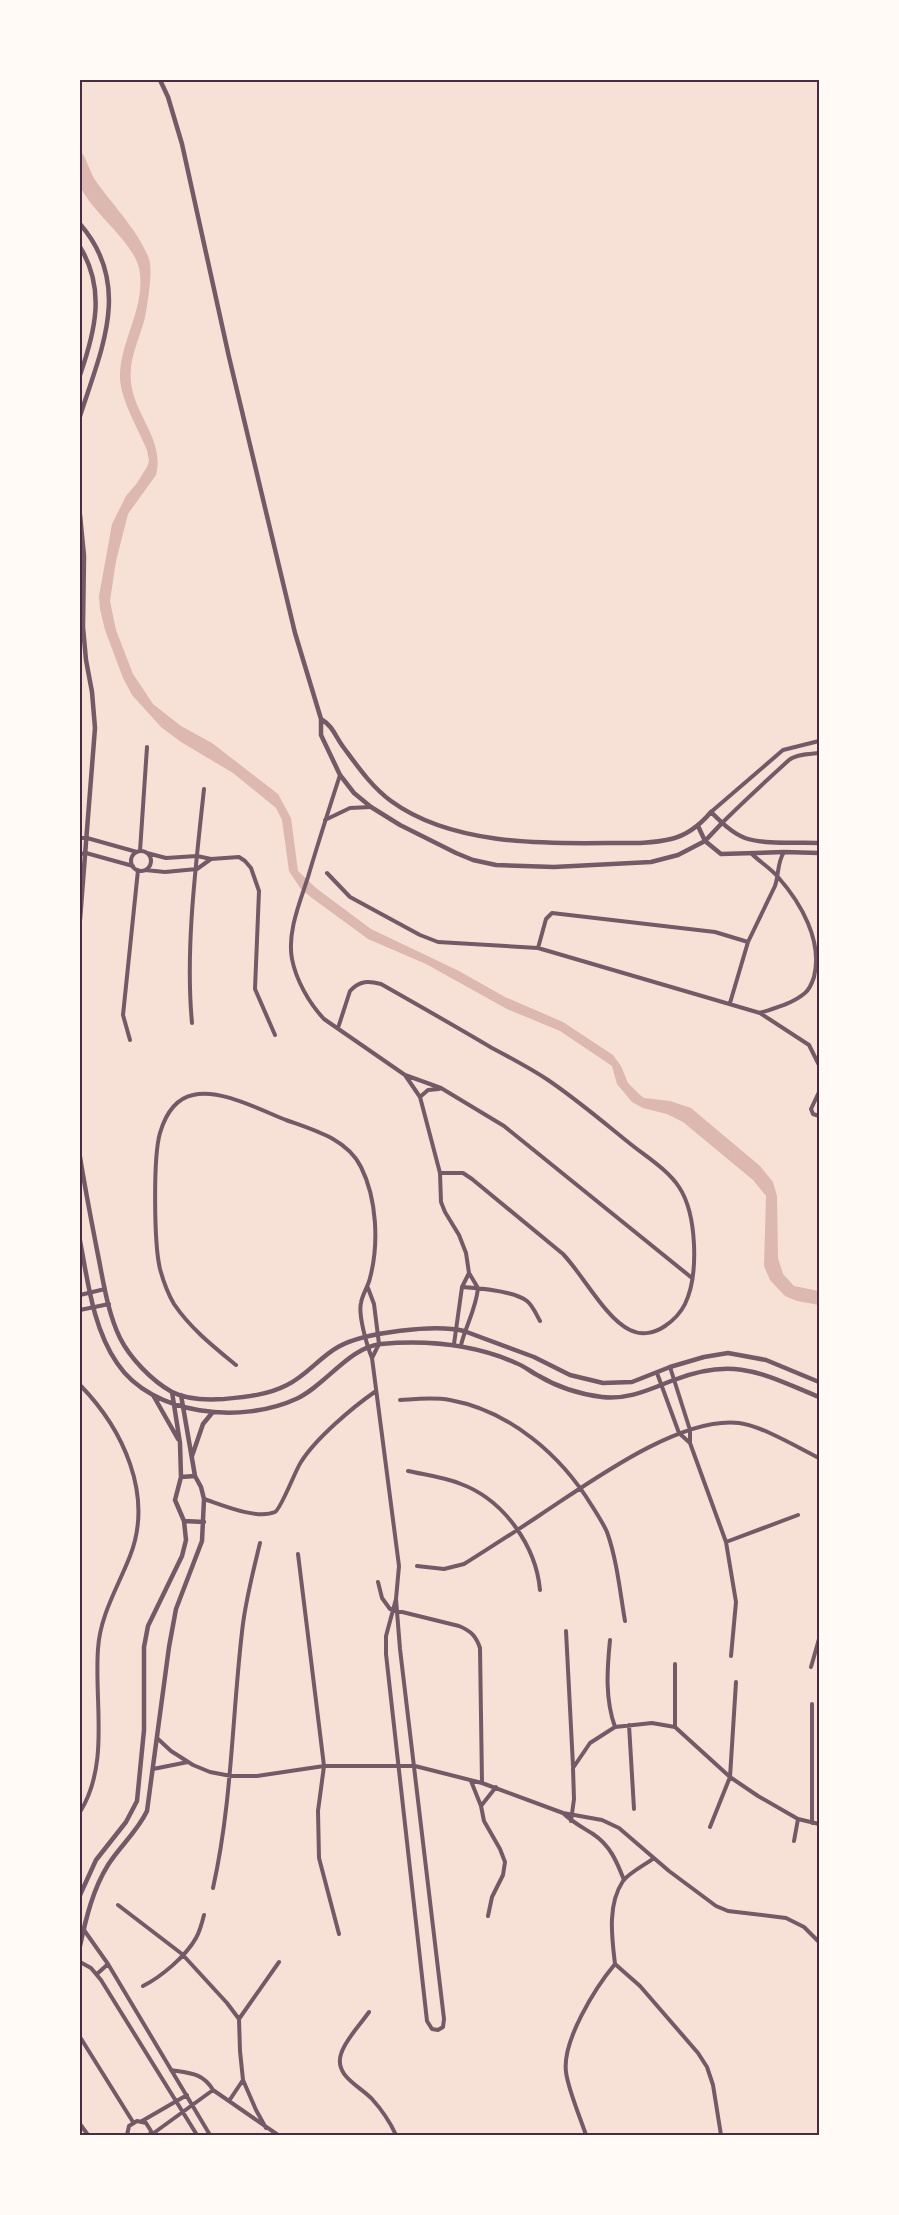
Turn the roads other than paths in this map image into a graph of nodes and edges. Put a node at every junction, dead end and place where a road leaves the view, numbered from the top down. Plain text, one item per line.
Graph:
1 (160, 80) edge
2 (80, 224) edge
3 (80, 247) edge
4 (80, 375) edge
5 (80, 416) edge
6 (80, 515) edge
7 (86, 660) junction
8 (80, 661) edge
9 (320, 719) junction
10 (819, 741) edge
11 (147, 747) dead end
12 (819, 753) edge
13 (340, 775) junction
14 (204, 789) dead end
15 (370, 808) junction
16 (711, 812) junction
17 (325, 820) junction
18 (722, 823) junction
19 (698, 826) junction
20 (80, 838) edge
21 (87, 838) junction
22 (705, 841) junction
23 (819, 843) edge
24 (139, 852) junction
25 (784, 852) junction
26 (86, 853) junction
27 (147, 853) junction
28 (819, 853) edge
29 (80, 854) edge
30 (752, 854) junction
31 (197, 856) junction
32 (211, 859) junction
33 (132, 866) junction
34 (196, 869) junction
35 (138, 870) junction
36 (144, 870) junction
37 (327, 872) dead end
38 (778, 877) junction
39 (80, 919) edge
40 (748, 942) junction
41 (538, 948) junction
42 (818, 952) edge
43 (730, 1004) junction
44 (760, 1013) junction
45 (192, 1024) dead end
46 (338, 1028) junction
47 (275, 1035) dead end
48 (130, 1040) dead end
49 (819, 1065) edge
50 (405, 1075) junction
51 (441, 1088) junction
52 (819, 1092) edge
53 (420, 1097) junction
54 (819, 1116) edge
55 (80, 1157) edge
56 (440, 1173) junction
57 (80, 1241) edge
58 (469, 1274) junction
59 (692, 1278) junction
60 (462, 1287) junction
61 (368, 1288) junction
62 (478, 1288) junction
63 (105, 1289) junction
64 (91, 1292) junction
65 (80, 1295) edge
66 (109, 1304) junction
67 (94, 1307) junction
68 (80, 1310) edge
69 (540, 1320) dead end
70 (456, 1329) junction
71 (464, 1331) junction
72 (377, 1334) junction
73 (365, 1336) junction
74 (379, 1344) junction
75 (454, 1344) junction
76 (461, 1345) junction
77 (368, 1347) junction
78 (372, 1358) junction
79 (236, 1365) dead end
80 (670, 1367) junction
81 (657, 1372) junction
82 (674, 1380) junction
83 (819, 1382) edge
84 (80, 1385) edge
85 (662, 1386) junction
86 (376, 1391) junction
87 (172, 1392) junction
88 (153, 1395) junction
89 (181, 1395) junction
90 (819, 1397) edge
91 (400, 1400) dead end
92 (174, 1404) junction
93 (183, 1408) junction
94 (212, 1412) junction
95 (690, 1430) junction
96 (679, 1433) junction
97 (180, 1443) junction
98 (690, 1443) junction
99 (192, 1457) junction
100 (819, 1458) edge
101 (408, 1471) dead end
102 (195, 1476) junction
103 (181, 1477) junction
104 (581, 1488) junction
105 (204, 1499) junction
106 (798, 1515) dead end
107 (184, 1521) junction
108 (204, 1522) junction
109 (518, 1530) junction
110 (726, 1542) junction
111 (260, 1543) dead end
112 (298, 1554) dead end
113 (417, 1566) dead end
114 (378, 1582) dead end
115 (540, 1590) dead end
116 (395, 1611) junction
117 (625, 1621) dead end
118 (566, 1631) dead end
119 (819, 1639) edge
120 (610, 1640) dead end
121 (731, 1656) dead end
122 (675, 1664) dead end
123 (811, 1667) dead end
124 (736, 1682) dead end
125 (812, 1704) dead end
126 (629, 1724) junction
127 (614, 1727) junction
128 (675, 1727) junction
129 (157, 1738) junction
130 (188, 1762) junction
131 (399, 1765) junction
132 (324, 1766) junction
133 (415, 1766) junction
134 (573, 1768) junction
135 (153, 1769) junction
136 (231, 1776) junction
137 (730, 1777) junction
138 (471, 1780) junction
139 (482, 1783) junction
140 (496, 1787) junction
141 (481, 1806) junction
142 (634, 1809) dead end
143 (80, 1812) edge
144 (563, 1813) junction
145 (572, 1813) junction
146 (798, 1819) junction
147 (571, 1821) junction
148 (812, 1823) junction
149 (819, 1824) edge
150 (710, 1827) dead end
151 (794, 1841) dead end
152 (654, 1858) junction
153 (624, 1880) junction
154 (213, 1888) dead end
155 (80, 1895) edge
156 (118, 1905) dead end
157 (204, 1915) dead end
158 (488, 1916) dead end
159 (84, 1930) junction
160 (339, 1934) dead end
161 (819, 1942) edge
162 (80, 1946) edge
163 (182, 1954) junction
164 (80, 1962) edge
165 (279, 1962) dead end
166 (108, 1964) junction
167 (615, 1964) junction
168 (97, 1974) junction
169 (143, 1986) dead end
170 (369, 2012) dead end
171 (239, 2019) junction
172 (80, 2037) edge
173 (171, 2070) junction
174 (243, 2080) junction
175 (213, 2090) junction
176 (187, 2095) junction
177 (176, 2102) junction
178 (229, 2102) junction
179 (193, 2105) junction
180 (183, 2113) junction
181 (142, 2121) junction
182 (133, 2122) junction
183 (80, 2124) edge
184 (266, 2128) junction
185 (88, 2135) edge
186 (128, 2135) edge
187 (151, 2135) edge
188 (196, 2135) edge
189 (210, 2135) edge
190 (278, 2135) edge
191 (396, 2135) edge
192 (586, 2135) edge
193 (722, 2135) edge

1 - 9 street
2 - 5 street
3 - 4 street
6 - 7 street
7 - 8 street
7 - 21 street
9 - 13 street
9 - 19 street
10 - 16 street
11 - 24 street
12 - 18 street
13 - 15 street
13 - 17 street
14 - 31 street
15 - 17 street
15 - 22 street
16 - 18 street
16 - 19 street
17 - 46 street
18 - 22 street
18 - 23 street
19 - 22 street
20 - 21 street
21 - 24 street
21 - 26 street
22 - 30 street
24 - 27 street
24 - 33 street
25 - 28 street
25 - 30 street
25 - 38 street
26 - 29 street
26 - 33 street
26 - 39 street
27 - 31 street
27 - 36 street
30 - 38 street
31 - 32 street
31 - 34 street
32 - 34 street
32 - 47 street
33 - 35 street
34 - 36 street
34 - 45 street
35 - 36 street
35 - 48 street
37 - 41 street
38 - 40 street
38 - 42 street
40 - 41 street
40 - 43 street
41 - 43 street
42 - 44 street
43 - 44 street
44 - 49 street
46 - 50 street
46 - 59 street
50 - 51 street
50 - 53 street
51 - 53 street
51 - 59 street
52 - 54 street
53 - 56 street
55 - 63 street
56 - 58 street
56 - 59 street
57 - 64 street
58 - 60 street
58 - 62 street
60 - 62 street
60 - 70 street
61 - 72 street
61 - 73 street
61 - 79 street
62 - 69 street
62 - 71 street
63 - 64 street
63 - 66 street
64 - 65 street
64 - 67 street
66 - 67 street
66 - 87 street
67 - 68 street
67 - 88 street
70 - 71 street
70 - 72 street
70 - 75 street
71 - 76 street
71 - 81 street
72 - 73 street
72 - 74 street
73 - 77 street
73 - 89 street
74 - 75 street
74 - 77 street
74 - 78 street
75 - 76 street
76 - 85 street
77 - 78 street
77 - 94 street
78 - 86 street
80 - 81 street
80 - 82 street
80 - 83 street
81 - 85 street
82 - 85 street
82 - 90 street
82 - 95 street
84 - 143 street
85 - 96 street
86 - 105 street
86 - 116 street
87 - 89 street
87 - 92 street
88 - 92 street
88 - 97 street
89 - 93 street
91 - 104 street
92 - 93 street
92 - 97 street
93 - 94 street
93 - 99 street
94 - 99 street
95 - 96 street
95 - 98 street
95 - 100 street
96 - 98 street
96 - 104 street
97 - 103 street
98 - 110 street
99 - 102 street
101 - 109 street
102 - 103 street
102 - 105 street
103 - 107 street
104 - 109 street
104 - 117 street
105 - 108 street
106 - 110 street
107 - 108 street
107 - 155 street
108 - 129 street
109 - 113 street
109 - 115 street
110 - 121 street
111 - 136 street
112 - 132 street
114 - 116 street
116 - 131 street
116 - 133 street
116 - 139 street
118 - 134 street
119 - 123 street
120 - 127 street
122 - 128 street
124 - 137 street
125 - 148 street
126 - 127 street
126 - 128 street
126 - 142 street
127 - 134 street
128 - 137 street
129 - 130 street
129 - 135 street
130 - 135 street
130 - 136 street
131 - 132 street
131 - 133 street
131 - 133 street
132 - 136 street
132 - 160 street
133 - 138 street
134 - 145 street
135 - 159 street
136 - 154 street
137 - 146 street
137 - 150 street
138 - 139 street
138 - 141 street
139 - 140 street
140 - 141 street
140 - 144 street
141 - 158 street
144 - 145 street
144 - 147 street
145 - 147 street
145 - 152 street
146 - 148 street
146 - 151 street
147 - 153 street
148 - 149 street
152 - 153 street
152 - 161 street
153 - 167 street
156 - 163 street
157 - 163 street
159 - 162 street
159 - 166 street
163 - 169 street
163 - 171 street
164 - 168 street
165 - 171 street
166 - 168 street
166 - 173 street
167 - 192 street
167 - 193 street
168 - 177 street
170 - 191 street
171 - 174 street
172 - 182 street
173 - 175 street
173 - 176 street
174 - 178 street
174 - 184 street
175 - 178 street
175 - 179 street
176 - 177 street
176 - 179 street
177 - 180 street
177 - 181 street
178 - 184 street
179 - 180 street
179 - 189 street
180 - 187 street
180 - 188 street
181 - 182 street
181 - 187 street
182 - 186 street
183 - 185 street
184 - 190 street

